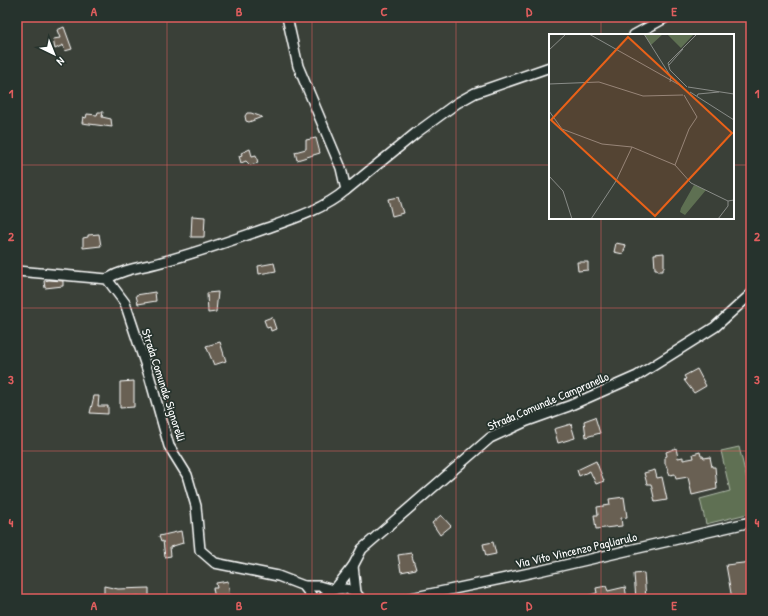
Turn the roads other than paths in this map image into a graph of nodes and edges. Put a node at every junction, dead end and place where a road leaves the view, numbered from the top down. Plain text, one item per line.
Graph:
1 (287, 17) edge
2 (667, 17) edge
3 (636, 34) edge
4 (549, 67) edge
5 (346, 190) junction
6 (17, 271) edge
7 (108, 279) junction
8 (751, 294) edge
9 (751, 522) edge
10 (353, 566) junction
11 (304, 586) junction
12 (334, 590) junction
13 (437, 596) edge
14 (361, 597) edge
15 (314, 599) edge
16 (322, 599) edge
17 (406, 599) edge

1 - 5 street
2 - 3 street
4 - 5 street
5 - 7 street
6 - 7 street
7 - 11 street, Strada Comunale Signorelli
8 - 10 street, Strada Comunale Campranello
9 - 13 street, Via Vito Vincenzo Pagliarulo
10 - 12 street, Strada Comunale Campranello
10 - 14 street
11 - 12 street, Strada Comunale Signorelli
11 - 15 street
12 - 14 street, Strada Comunale Signorelli
12 - 16 street, Strada Comunale Campranello
13 - 17 street, Via Vito Vincenzo Pagliarulo

